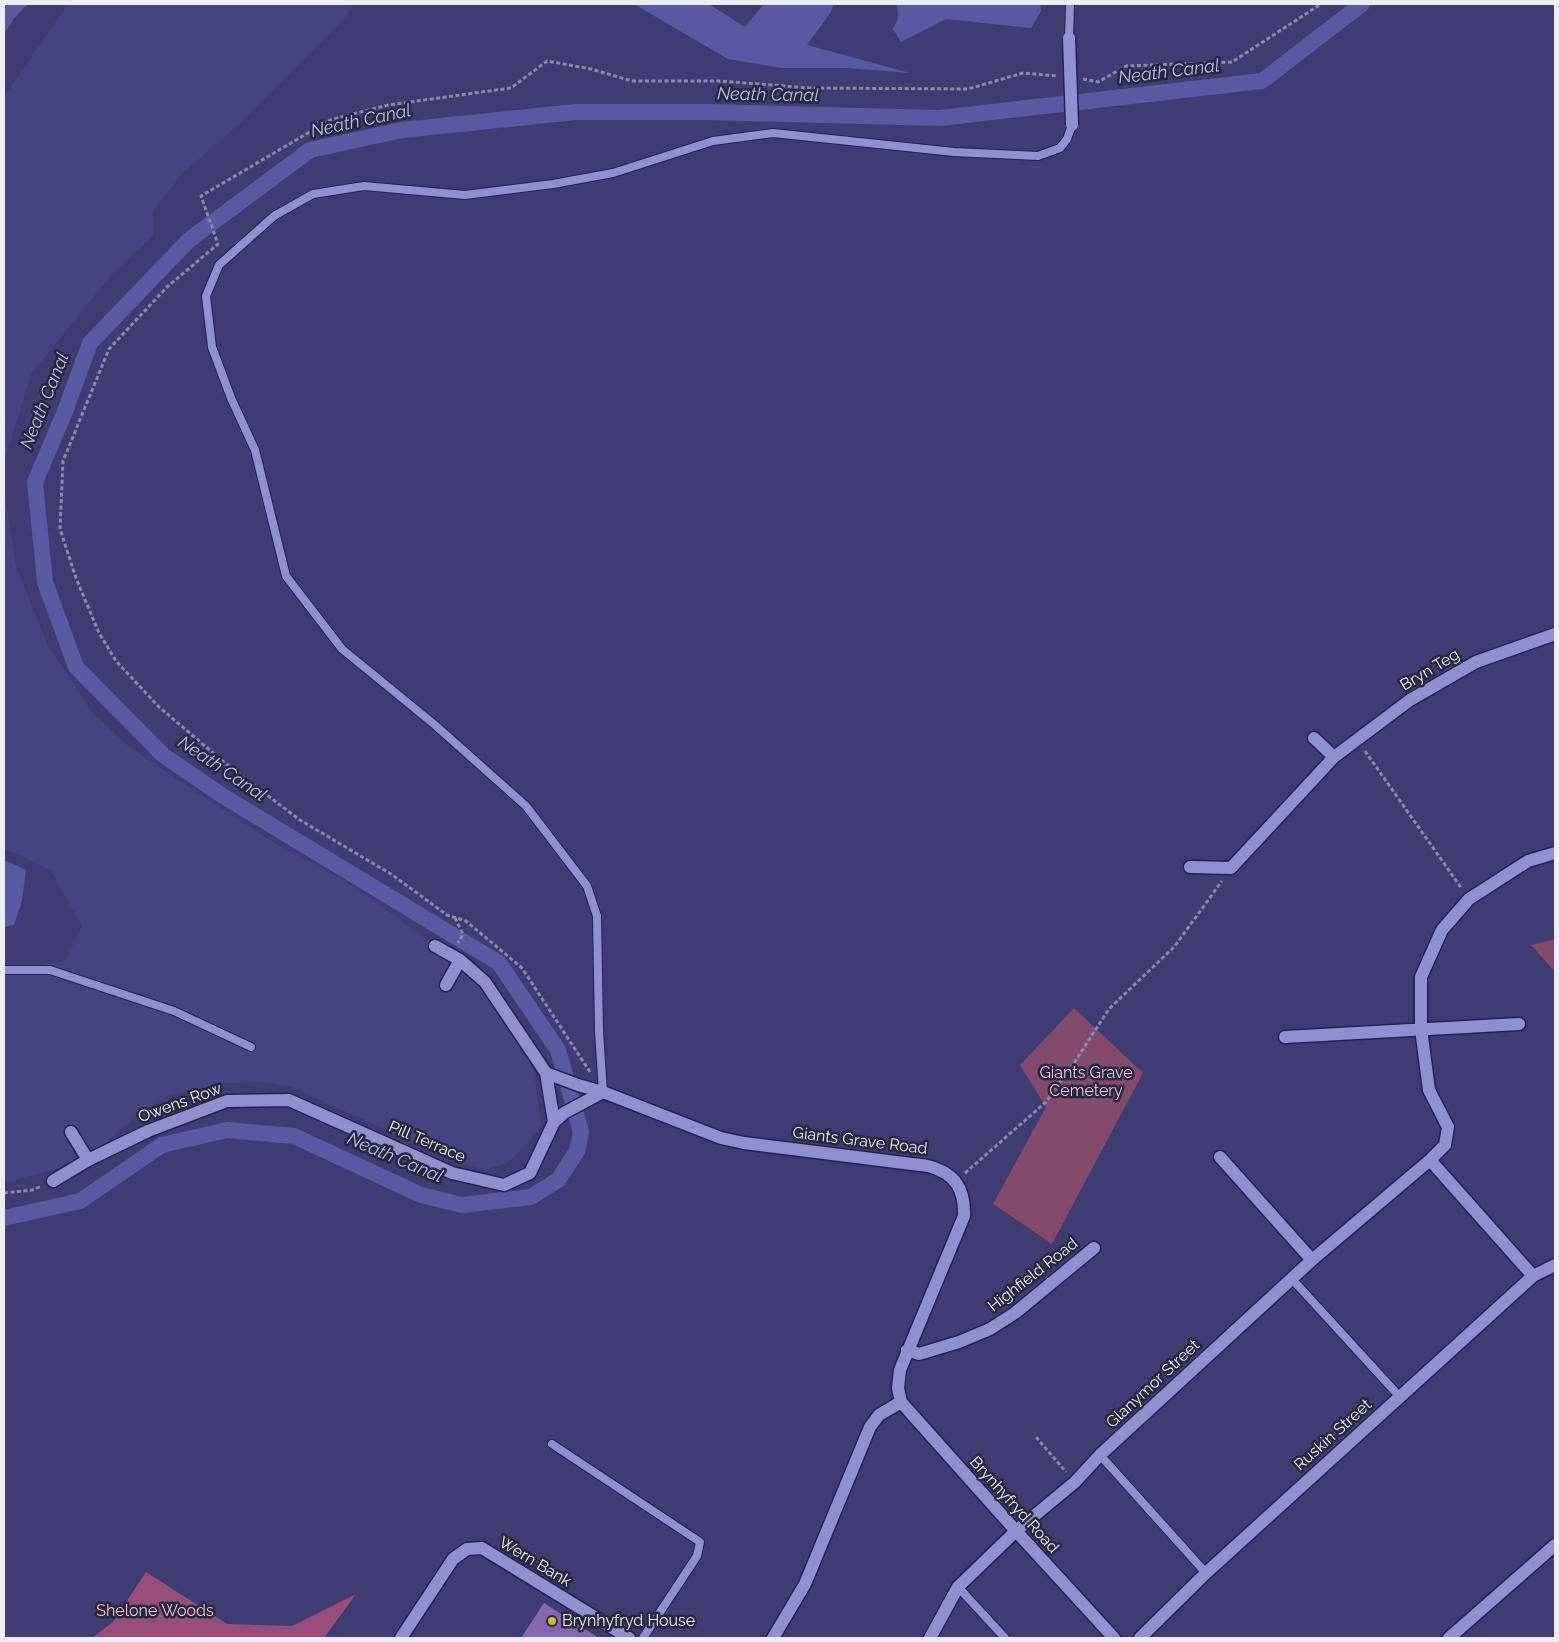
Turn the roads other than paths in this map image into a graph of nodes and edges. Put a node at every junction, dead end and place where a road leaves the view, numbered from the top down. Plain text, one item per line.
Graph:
1 (1070, 4) edge
2 (1069, 38) joint
3 (1072, 125) joint
4 (1555, 634) edge
5 (1314, 738) dead end
6 (1334, 758) junction
7 (1555, 852) edge
8 (1190, 867) dead end
9 (435, 946) dead end
10 (460, 960) junction
11 (4, 970) edge
12 (446, 984) dead end
13 (1518, 1024) dead end
14 (1421, 1029) junction
15 (1285, 1037) dead end
16 (251, 1047) dead end
17 (550, 1074) junction
18 (603, 1092) junction
19 (289, 1100) joint
20 (554, 1122) junction
21 (71, 1132) dead end
22 (1220, 1158) dead end
23 (88, 1160) junction
24 (1430, 1160) junction
25 (53, 1181) road end
26 (1094, 1248) dead end
27 (1312, 1260) junction
28 (1555, 1265) edge
29 (1533, 1276) junction
30 (1292, 1279) junction
31 (907, 1350) junction
32 (1400, 1397) junction
33 (901, 1402) junction
34 (552, 1444) dead end
35 (1100, 1455) junction
36 (1016, 1531) junction
37 (1555, 1545) edge
38 (1206, 1573) junction
39 (958, 1587) junction
40 (401, 1638) edge
41 (629, 1638) edge
42 (643, 1638) edge
43 (773, 1638) edge
44 (930, 1638) edge
45 (1005, 1638) edge
46 (1114, 1638) edge
47 (1140, 1638) edge
48 (1450, 1638) edge

1 - 2 lane
2 - 3 street, bridge
3 - 18 lane
4 - 6 street, Bryn Teg
5 - 6 street
6 - 8 street, Bryn Teg
7 - 14 street
9 - 10 street
10 - 12 street
10 - 17 street
11 - 16 lane
13 - 14 street
14 - 15 street
14 - 24 street, Glanymor Street
17 - 18 street, Giants Grave Road
17 - 20 street
18 - 20 street
18 - 31 street, Giants Grave Road
19 - 20 street, Pill Terrace
19 - 23 street, Owens Row
21 - 23 street
22 - 27 street
23 - 25 street, Owens Row
24 - 27 street, Glanymor Street
24 - 29 street
26 - 31 street, Highfield Road
27 - 30 street, Glanymor Street
28 - 29 street, Ruskin Street
29 - 32 street, Ruskin Street
30 - 32 lane
30 - 35 street, Glanymor Street
31 - 33 street, Brynhyfryd Road
32 - 38 street, Ruskin Street
33 - 36 street, Brynhyfryd Road
33 - 43 street
34 - 42 lane
35 - 36 street, Glanymor Street
35 - 38 lane
36 - 39 street, Glanymor Street
36 - 46 street, Brynhyfryd Road
37 - 48 street
38 - 47 street, Ruskin Street
39 - 44 street, Glanymor Street
39 - 45 lane
40 - 41 street, Wern Bank

